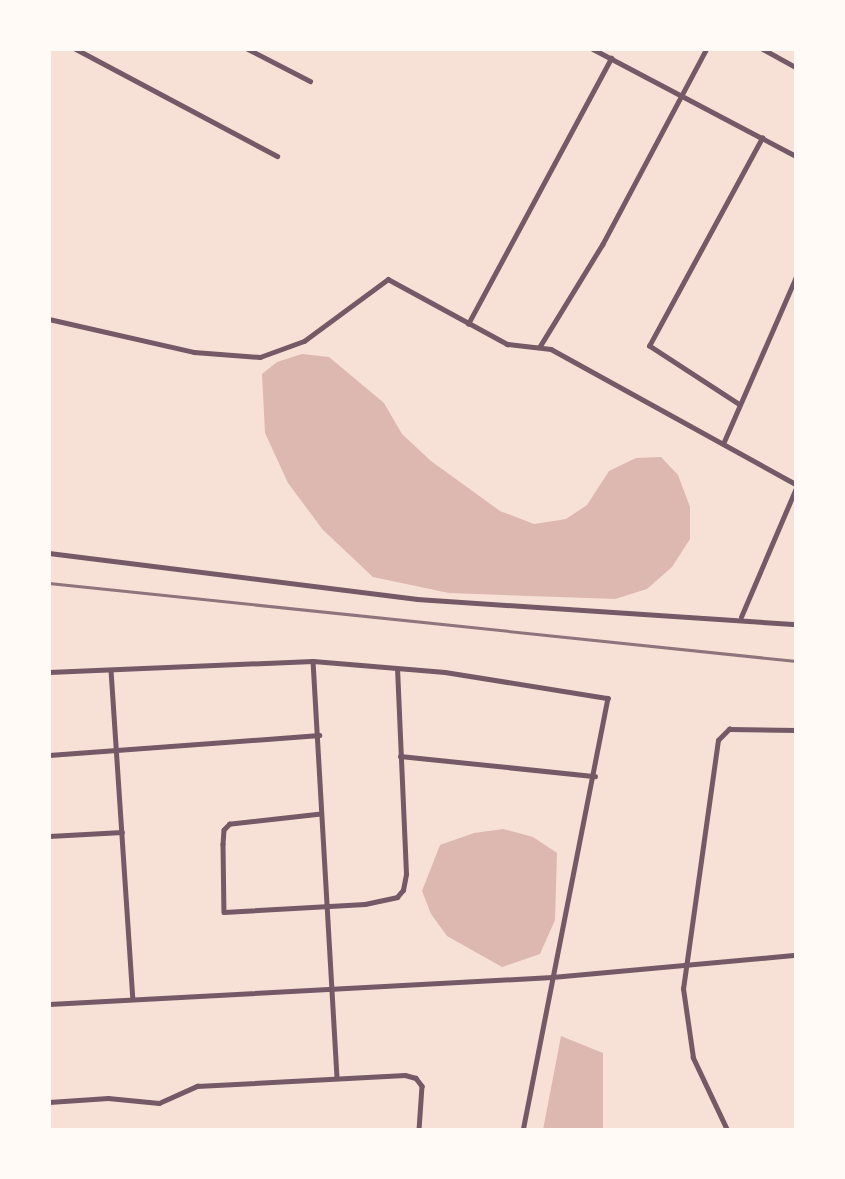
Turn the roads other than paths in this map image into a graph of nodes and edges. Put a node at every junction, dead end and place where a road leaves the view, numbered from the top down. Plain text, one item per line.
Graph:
1 (76, 49) edge
2 (248, 49) edge
3 (593, 49) edge
4 (706, 49) edge
5 (763, 49) edge
6 (611, 58) junction
7 (796, 66) edge
8 (310, 81) dead end
9 (683, 97) junction
10 (762, 138) junction
11 (277, 156) dead end
12 (796, 156) edge
13 (796, 277) edge
14 (49, 319) edge
15 (468, 324) junction
16 (540, 346) junction
17 (740, 405) junction
18 (723, 444) junction
19 (796, 486) edge
20 (49, 553) edge
21 (741, 617) junction
22 (796, 624) edge
23 (313, 661) junction
24 (111, 670) junction
25 (397, 670) junction
26 (49, 672) edge
27 (796, 730) edge
28 (319, 736) junction
29 (116, 750) junction
30 (49, 755) edge
31 (400, 756) junction
32 (595, 776) junction
33 (321, 814) junction
34 (122, 832) junction
35 (49, 836) edge
36 (326, 906) junction
37 (796, 955) edge
38 (686, 967) junction
39 (552, 977) junction
40 (330, 988) junction
41 (133, 998) junction
42 (49, 1004) edge
43 (337, 1077) junction
44 (49, 1102) edge
45 (419, 1130) edge
46 (523, 1130) edge
47 (727, 1130) edge

1 - 11 street
2 - 8 street
3 - 6 street
4 - 9 street
5 - 7 street
6 - 9 street
6 - 15 street
9 - 10 street
9 - 16 street
10 - 12 street
10 - 17 street
13 - 17 street
14 - 15 street
15 - 16 street
16 - 18 street
17 - 18 street
18 - 19 street
19 - 21 street
20 - 21 street
21 - 22 street
23 - 24 street
23 - 25 street
23 - 28 street
24 - 26 street
24 - 29 street
25 - 31 street
25 - 32 street
27 - 38 street
28 - 29 street
28 - 33 street
29 - 30 street
29 - 34 street
31 - 32 street
31 - 36 street
32 - 39 street
33 - 36 street
33 - 36 street
34 - 35 street
34 - 41 street
36 - 40 street
37 - 38 street
38 - 39 street
38 - 47 street
39 - 40 street
39 - 46 street
40 - 41 street
40 - 43 street
41 - 42 street
43 - 44 street
43 - 45 street

